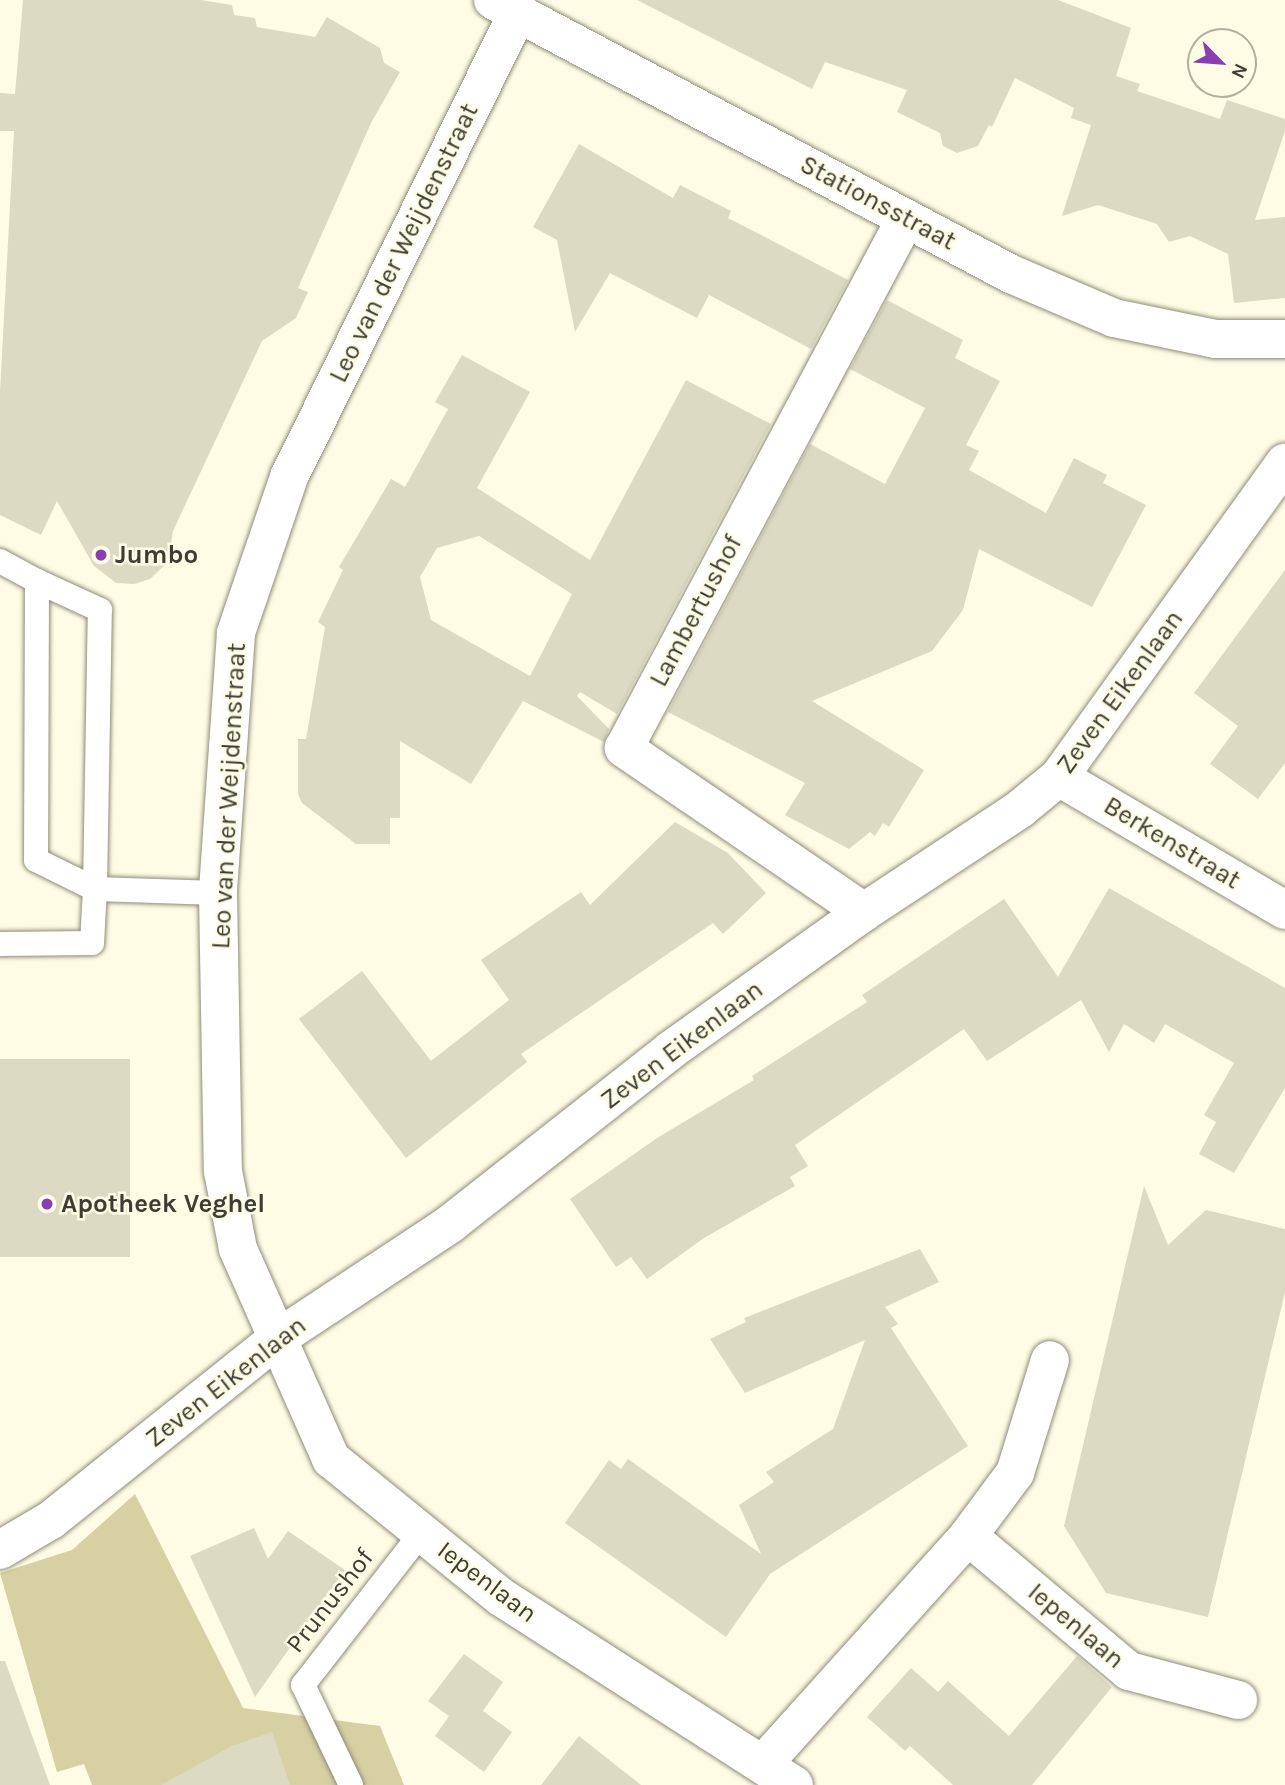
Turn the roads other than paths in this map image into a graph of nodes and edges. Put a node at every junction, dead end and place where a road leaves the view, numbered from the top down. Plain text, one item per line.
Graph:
1 (506, 6) edge
2 (906, 218) junction
3 (1285, 339) edge
4 (1285, 463) edge
5 (0, 561) edge
6 (37, 581) junction
7 (1059, 777) junction
8 (95, 889) junction
9 (218, 893) junction
10 (1285, 910) edge
11 (864, 912) junction
12 (0, 944) edge
13 (278, 1338) junction
14 (1050, 1360) dead end
15 (422, 1532) junction
16 (968, 1536) junction
17 (0, 1550) edge
18 (1238, 1700) dead end
19 (763, 1764) junction
20 (351, 1785) edge
21 (794, 1785) edge

1 - 2 street, Stationsstraat
1 - 9 street, Leo van der Weijdenstraat
2 - 3 street, Stationsstraat
2 - 11 street, Lambertushof
4 - 7 street, Zeven Eikenlaan
5 - 6 lane
6 - 8 lane
6 - 8 lane
7 - 10 street, Berkenstraat
7 - 11 street, Zeven Eikenlaan
8 - 9 lane
8 - 12 lane
9 - 13 street, Leo van der Weijdenstraat
11 - 13 street, Zeven Eikenlaan
13 - 15 street, Iepenlaan
13 - 17 street, Zeven Eikenlaan
14 - 16 street
15 - 19 street, Iepenlaan
15 - 20 lane, Prunushof
16 - 18 street, Iepenlaan
16 - 19 street
19 - 21 street, Iepenlaan

